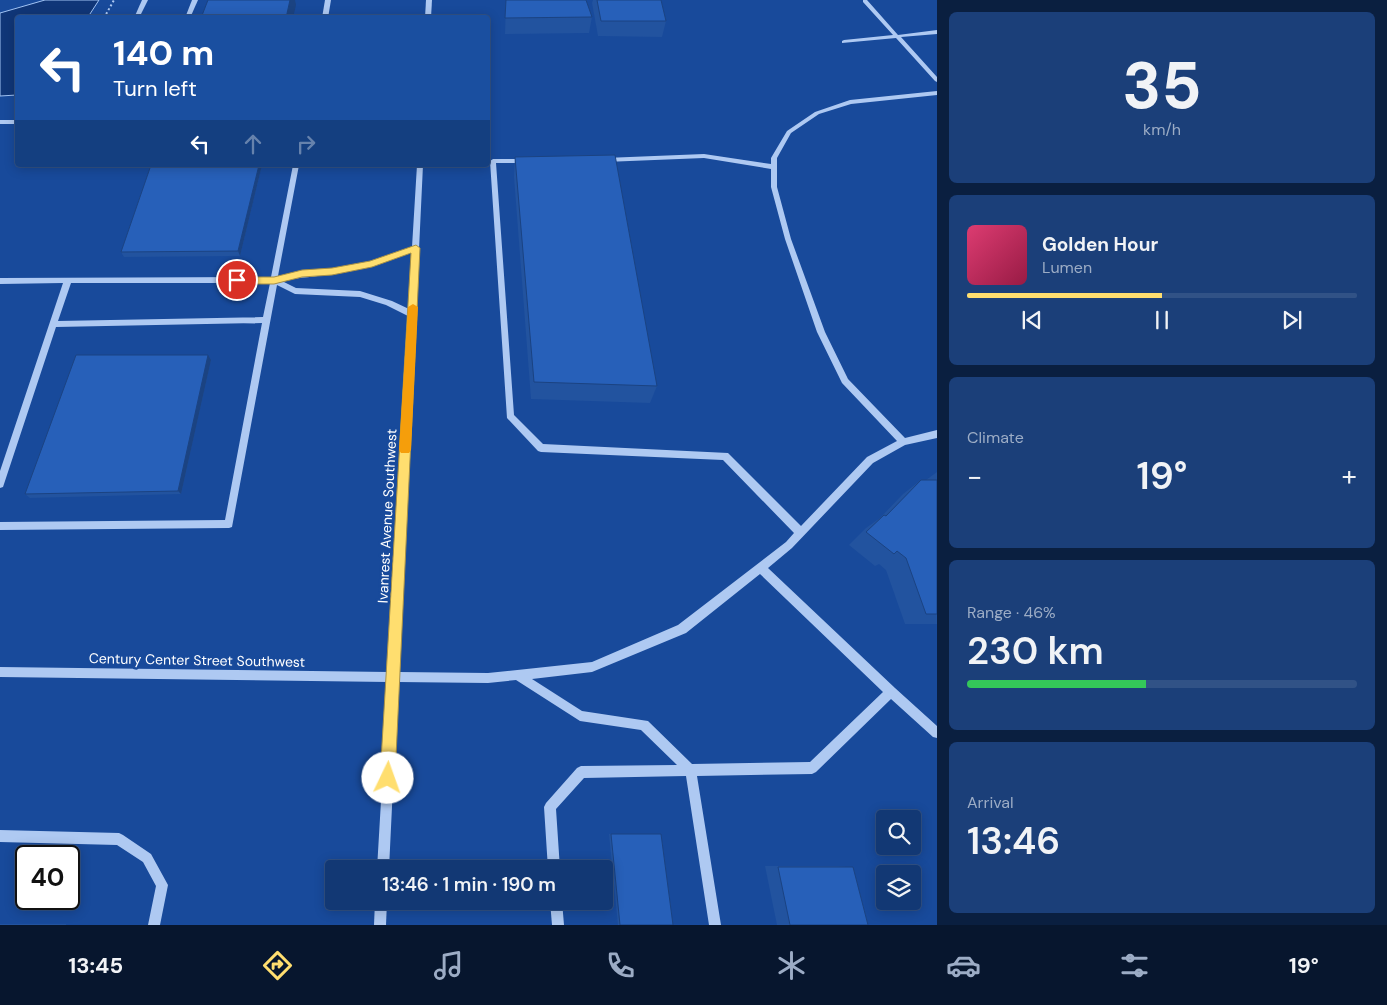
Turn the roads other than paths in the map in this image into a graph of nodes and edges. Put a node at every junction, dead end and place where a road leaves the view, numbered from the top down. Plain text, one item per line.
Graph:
1 (145, 0) edge
2 (195, 0) edge
3 (328, 0) edge
4 (429, 0) edge
5 (865, 0) edge
6 (138, 15) edge
7 (188, 15) edge
8 (326, 15) edge
9 (428, 15) edge
10 (937, 32) edge
11 (897, 37) junction
12 (844, 42) dead end
13 (937, 80) edge
14 (937, 93) edge
15 (0, 122) edge
16 (15, 122) edge
17 (598, 160) edge
18 (532, 161) edge
19 (296, 167) edge
20 (420, 167) edge
21 (774, 167) junction
22 (416, 248) junction
23 (68, 280) junction
24 (274, 280) junction
25 (0, 281) edge
26 (412, 314) junction
27 (267, 320) junction
28 (54, 324) junction
29 (937, 434) edge
30 (904, 442) junction
31 (0, 484) edge
32 (0, 526) edge
33 (801, 533) junction
34 (760, 567) junction
35 (0, 672) edge
36 (517, 675) junction
37 (393, 676) junction
38 (891, 692) junction
39 (937, 733) edge
40 (691, 771) junction
41 (0, 836) edge
42 (383, 860) edge
43 (553, 860) edge
44 (381, 910) edge
45 (557, 910) edge
46 (154, 925) edge
47 (380, 925) edge
48 (558, 925) edge
49 (715, 925) edge

1 - 6 street
2 - 7 street
3 - 8 street
4 - 9 street
5 - 11 street
10 - 11 street
11 - 12 street
11 - 13 street
14 - 21 street
15 - 16 street
17 - 21 street
18 - 33 street
19 - 24 street
20 - 22 street, Ivanrest Avenue Southwest
21 - 30 street
22 - 24 street
22 - 26 street, Ivanrest Avenue Southwest
23 - 24 street
23 - 25 street
23 - 28 street
24 - 26 street
24 - 27 street
26 - 37 street, Ivanrest Avenue Southwest
27 - 28 street
27 - 32 street
28 - 31 street
29 - 30 street, Century Center Street Southwest
30 - 33 street, Century Center Street Southwest
33 - 34 street, Century Center Street Southwest
34 - 36 street, Century Center Street Southwest
34 - 38 lane
35 - 37 street, Century Center Street Southwest
36 - 37 street, Century Center Street Southwest
36 - 40 street
37 - 42 street, Ivanrest Avenue Southwest
38 - 39 street
38 - 40 lane
40 - 43 lane
40 - 49 street
41 - 46 street
44 - 47 street
45 - 48 street

